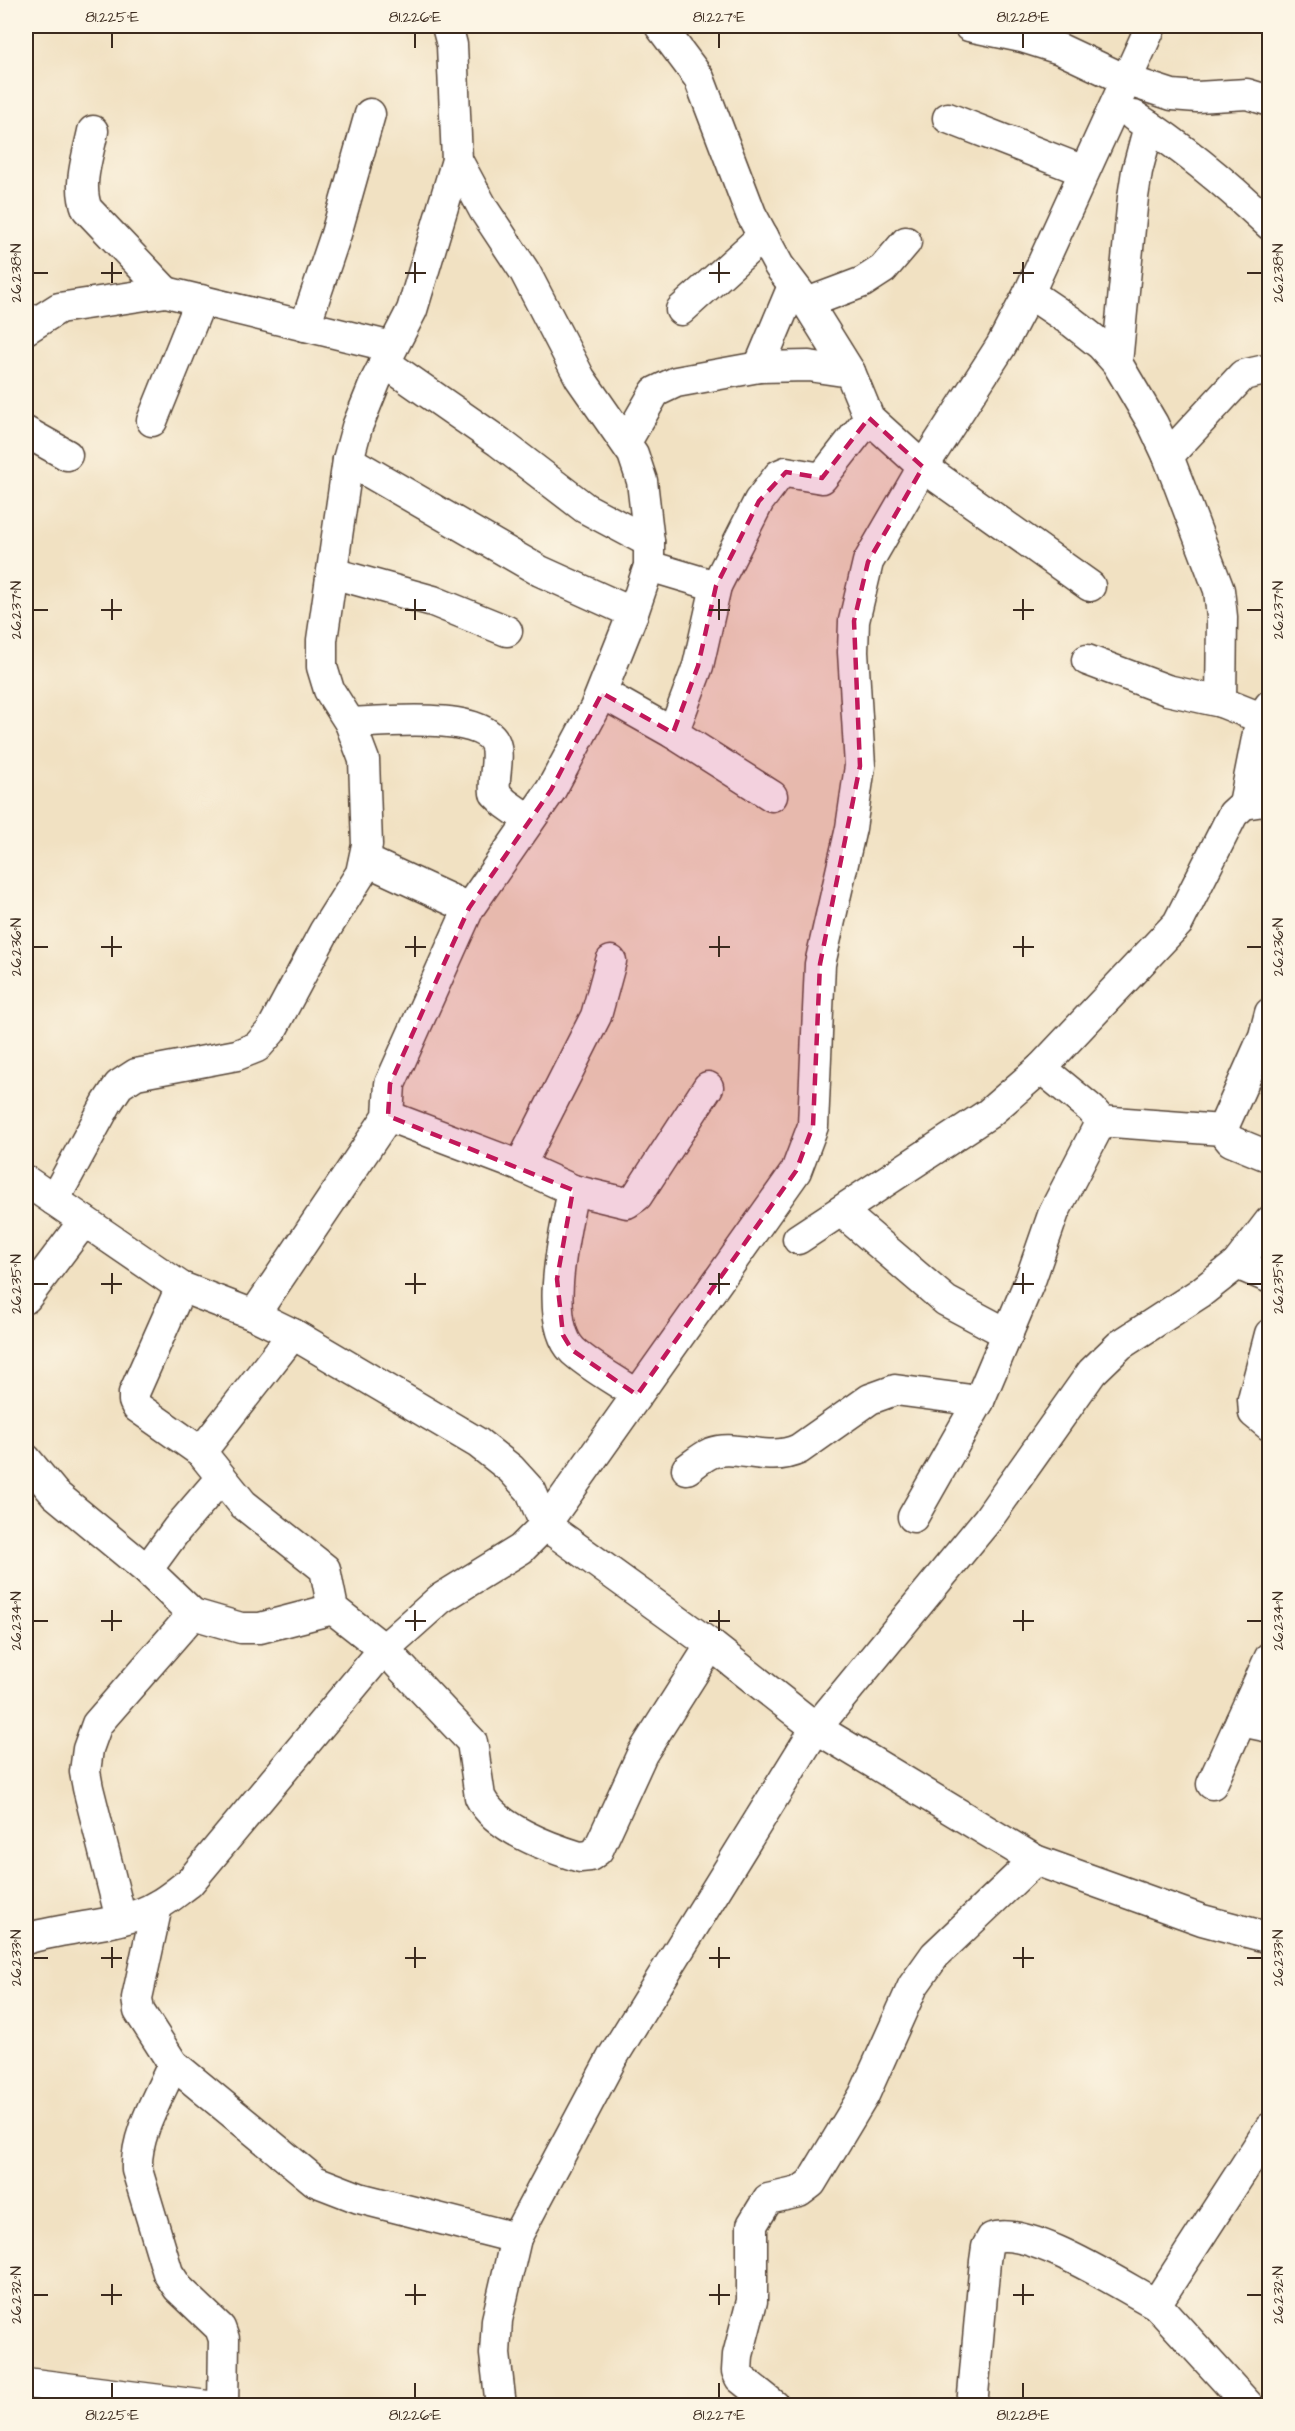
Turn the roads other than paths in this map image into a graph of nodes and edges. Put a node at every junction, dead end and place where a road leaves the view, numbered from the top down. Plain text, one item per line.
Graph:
1 (447, 26) edge
2 (660, 26) edge
3 (974, 26) edge
4 (1151, 26) edge
5 (1120, 92) junction
6 (1269, 101) edge
7 (370, 114) dead end
8 (948, 118) dead end
9 (1149, 126) junction
10 (93, 131) dead end
11 (457, 160) junction
12 (1084, 171) junction
13 (1269, 225) edge
14 (763, 236) junction
15 (906, 242) dead end
16 (166, 292) junction
17 (1029, 293) junction
18 (800, 295) junction
19 (201, 300) junction
20 (681, 310) dead end
21 (305, 326) junction
22 (26, 329) edge
23 (388, 355) junction
24 (1117, 363) junction
25 (1268, 365) edge
26 (759, 367) junction
27 (849, 372) junction
28 (869, 418) junction
29 (152, 421) dead end
30 (26, 432) edge
31 (626, 442) junction
32 (67, 455) dead end
33 (1168, 456) junction
34 (348, 460) junction
35 (923, 466) junction
36 (649, 554) junction
37 (332, 573) junction
38 (716, 586) junction
39 (1090, 586) dead end
40 (633, 613) junction
41 (507, 631) dead end
42 (1087, 660) dead end
43 (602, 693) junction
44 (1221, 702) junction
45 (1265, 712) edge
46 (350, 723) junction
47 (673, 733) junction
48 (772, 796) dead end
49 (1257, 802) edge
50 (530, 820) junction
51 (365, 860) junction
52 (469, 908) junction
53 (611, 961) dead end
54 (1269, 1013) edge
55 (1041, 1068) junction
56 (708, 1087) dead end
57 (388, 1116) junction
58 (1099, 1121) junction
59 (1222, 1130) junction
60 (1269, 1157) edge
61 (520, 1166) junction
62 (26, 1181) edge
63 (573, 1190) junction
64 (54, 1200) junction
65 (842, 1212) junction
66 (84, 1221) junction
67 (1269, 1221) edge
68 (798, 1239) dead end
69 (1237, 1264) junction
70 (1269, 1278) edge
71 (182, 1287) junction
72 (26, 1298) edge
73 (254, 1315) junction
74 (293, 1334) junction
75 (1008, 1334) junction
76 (1269, 1334) edge
77 (637, 1395) junction
78 (979, 1401) junction
79 (1269, 1426) edge
80 (201, 1452) junction
81 (26, 1459) edge
82 (687, 1469) dead end
83 (220, 1479) junction
84 (913, 1517) dead end
85 (545, 1526) junction
86 (147, 1570) junction
87 (333, 1609) junction
88 (193, 1614) junction
89 (711, 1645) junction
90 (384, 1649) junction
91 (1269, 1657) edge
92 (1241, 1720) junction
93 (1269, 1727) edge
94 (816, 1728) junction
95 (1212, 1784) dead end
96 (1035, 1860) junction
97 (158, 1906) junction
98 (121, 1919) junction
99 (1269, 1938) edge
100 (26, 1939) edge
101 (173, 2064) junction
102 (1269, 2128) edge
103 (516, 2238) junction
104 (1156, 2304) junction
105 (26, 2383) edge
106 (208, 2406) edge
107 (224, 2406) edge
108 (501, 2406) edge
109 (775, 2406) edge
110 (972, 2406) edge
111 (1249, 2406) edge

1 - 11 street
2 - 14 street
3 - 5 street
4 - 5 street
5 - 6 street
5 - 9 street
5 - 12 street
7 - 21 street
8 - 12 street
9 - 13 street
9 - 24 street
10 - 16 street
11 - 23 street
11 - 31 street
12 - 17 street
14 - 18 street
14 - 20 street
15 - 18 street
16 - 19 street
16 - 22 street
17 - 24 street
17 - 35 street
18 - 26 street
18 - 27 street
19 - 21 street
19 - 29 street
21 - 23 street
23 - 34 street
23 - 36 street
24 - 33 street
25 - 33 street
26 - 27 street
26 - 31 street
27 - 28 street
28 - 35 street
28 - 38 street
30 - 32 street
31 - 36 street
33 - 44 street
34 - 37 street
34 - 40 street
35 - 39 street
35 - 77 street
36 - 38 street
36 - 40 street
37 - 41 street
37 - 46 street
38 - 47 street
40 - 43 street
42 - 44 street
43 - 47 street
43 - 50 street
44 - 45 street
45 - 49 street
46 - 50 street
46 - 51 street
47 - 48 street
49 - 55 street
50 - 52 street
51 - 52 street
51 - 64 street
52 - 57 street
53 - 61 street
54 - 59 street
55 - 58 street
55 - 65 street
56 - 63 street
57 - 61 street
57 - 73 street
58 - 59 street
58 - 75 street
59 - 60 street
61 - 63 street
62 - 64 street
63 - 77 street
64 - 66 street
65 - 68 street
65 - 75 street
66 - 71 street
66 - 72 street
67 - 69 street
69 - 70 street
69 - 94 street
71 - 73 street
71 - 80 street
73 - 74 street
74 - 80 street
74 - 85 street
75 - 78 street
76 - 79 street
77 - 85 street
78 - 82 street
78 - 84 street
80 - 83 street
81 - 86 street
83 - 86 street
83 - 87 street
85 - 89 street
85 - 90 street
86 - 88 street
87 - 88 street
87 - 90 street
88 - 98 street
89 - 90 street
89 - 94 street
90 - 97 street
91 - 92 street
92 - 93 street
92 - 95 street
94 - 96 street
94 - 103 street
96 - 99 street
96 - 109 street
97 - 98 street
97 - 101 street
98 - 100 street
101 - 103 street
101 - 107 street
102 - 104 street
103 - 108 street
104 - 110 street
104 - 111 street
105 - 106 street

